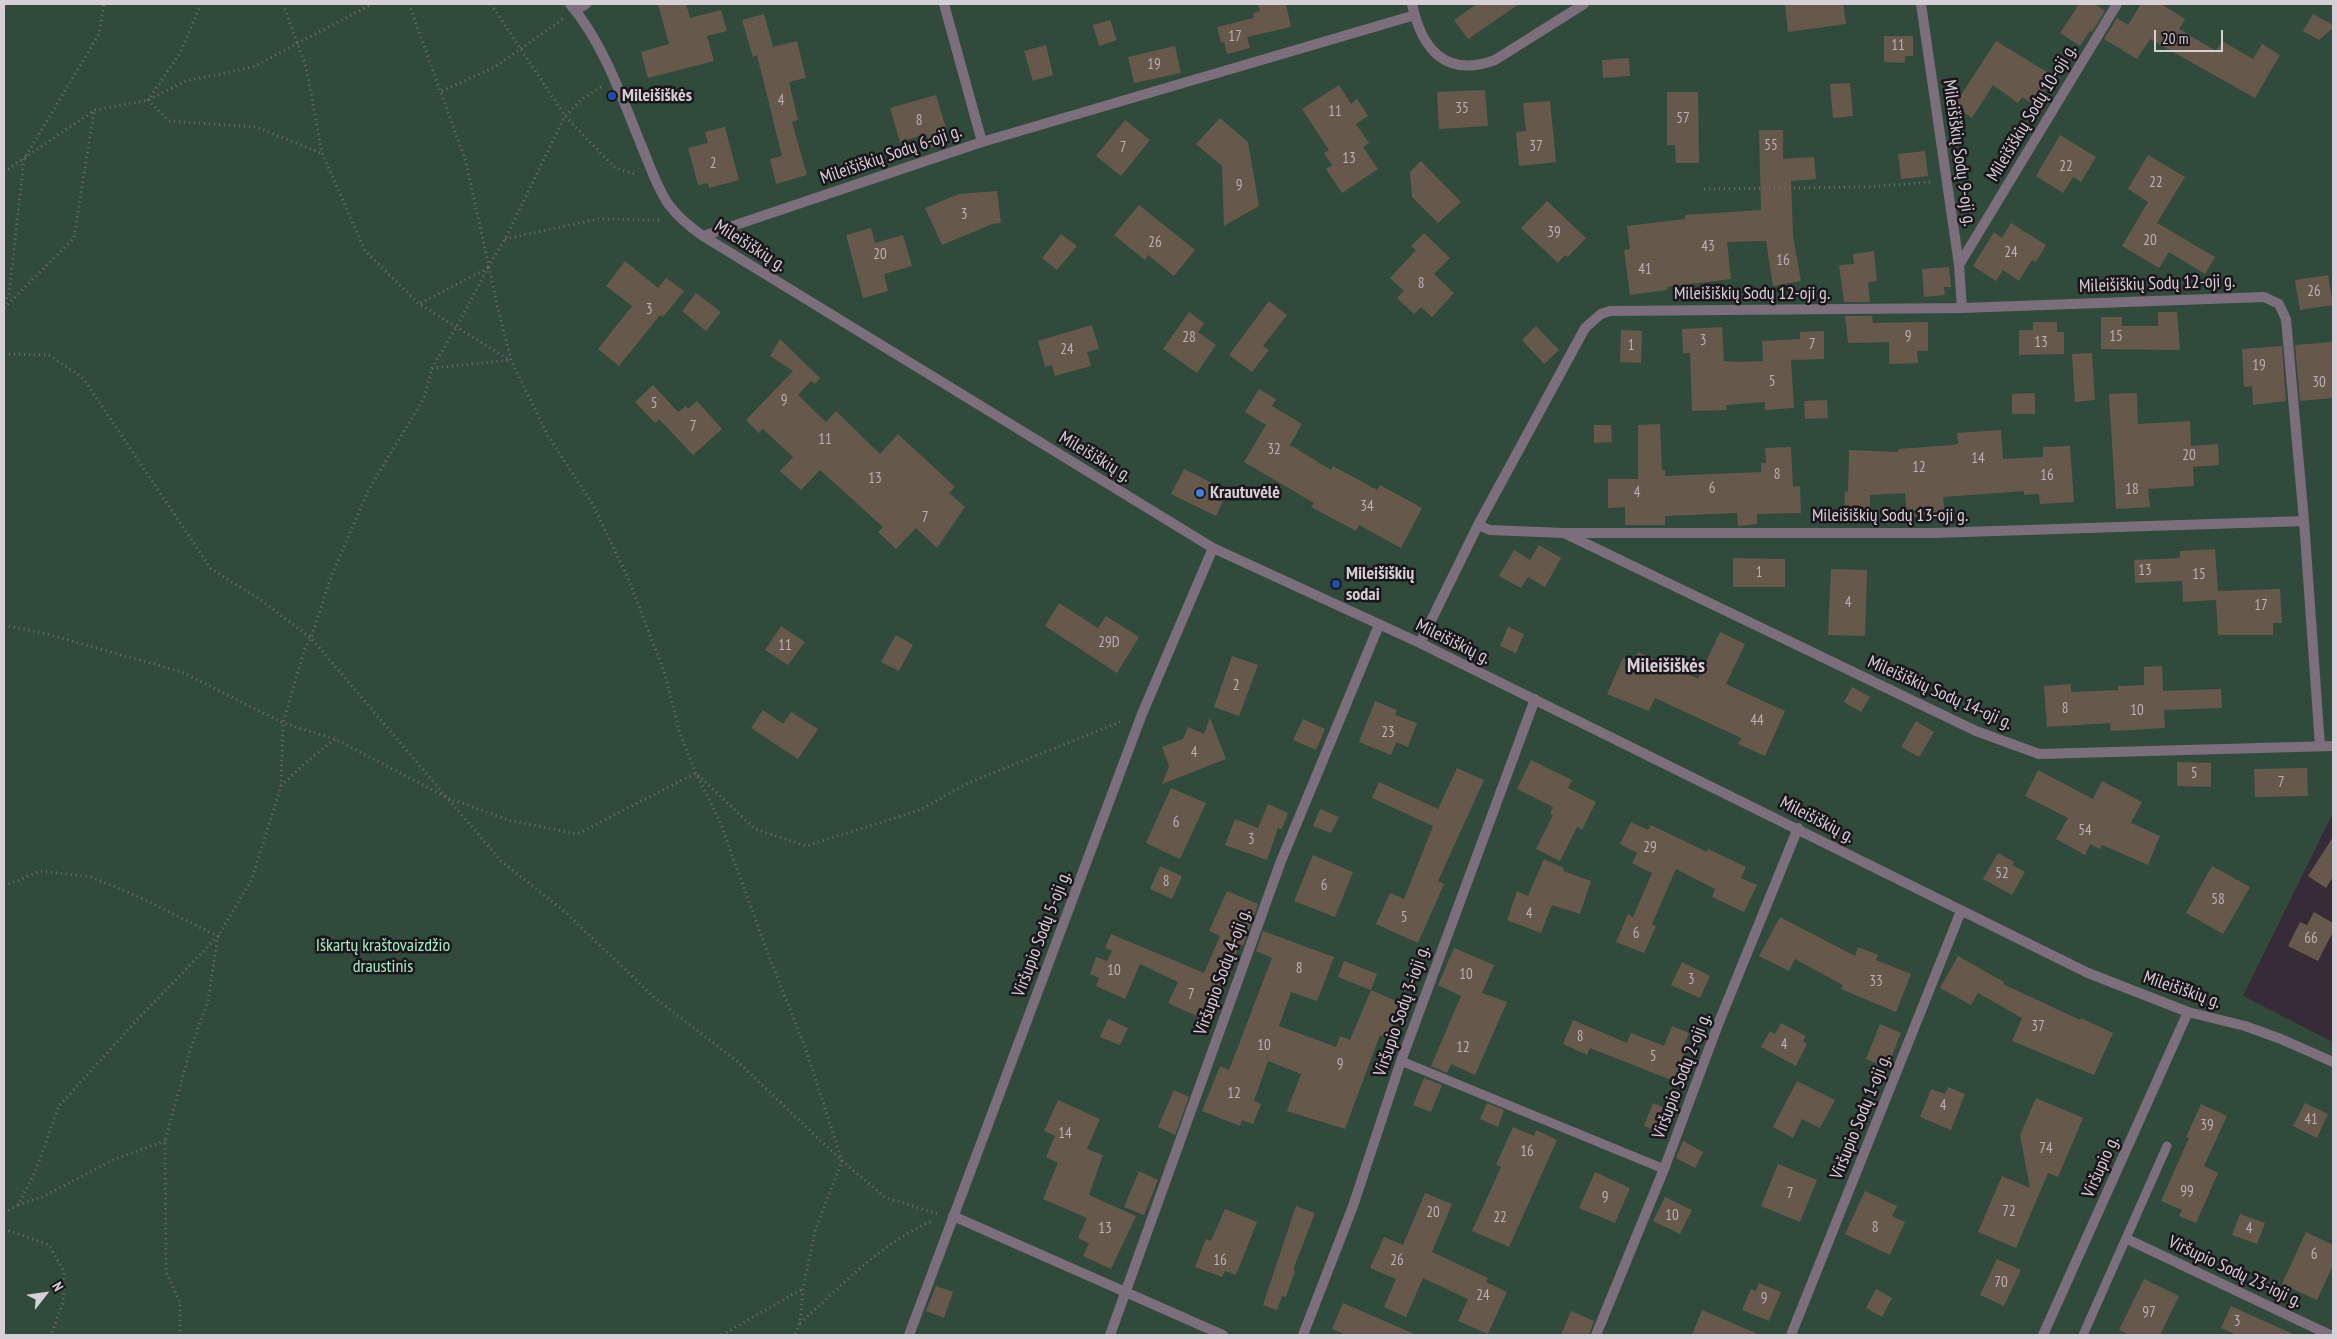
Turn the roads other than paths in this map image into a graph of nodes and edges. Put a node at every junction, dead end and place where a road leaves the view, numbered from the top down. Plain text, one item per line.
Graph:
1 (586, 4) edge
2 (944, 4) edge
3 (1412, 4) edge
4 (1584, 4) edge
5 (1921, 4) edge
6 (2117, 4) edge
7 (572, 7) edge
8 (1415, 16) junction
9 (982, 142) junction
10 (703, 236) junction
11 (1959, 265) junction
12 (1962, 308) junction
13 (2304, 520) junction
14 (1478, 525) junction
15 (1564, 533) junction
16 (1213, 548) junction
17 (1379, 625) junction
18 (1420, 643) junction
19 (1535, 699) junction
20 (2320, 746) junction
21 (2333, 746) edge
22 (1798, 828) junction
23 (1960, 911) junction
24 (2188, 1012) junction
25 (1401, 1061) junction
26 (2333, 1062) edge
27 (2167, 1146) dead end
28 (1664, 1169) junction
29 (953, 1216) junction
30 (2127, 1239) junction
31 (1126, 1291) junction
32 (909, 1335) edge
33 (1110, 1335) edge
34 (1223, 1335) edge
35 (1303, 1335) edge
36 (1596, 1335) edge
37 (1791, 1335) edge
38 (2043, 1335) edge
39 (2083, 1335) edge
40 (2330, 1335) edge

1 - 7 street
2 - 9 street, Mileišiškių Sodų 6-oji g.
3 - 8 street
4 - 8 street
5 - 11 street, Mileišiškių Sodų 9-oji g.
6 - 11 street, Mileišiškių Sodų 10-oji g.
7 - 10 street, Mileišiškių g.
8 - 9 street
9 - 10 street, Mileišiškių Sodų 6-oji g.
10 - 16 street, Mileišiškių g.
11 - 12 street, Mileišiškių Sodų 9-oji g.
12 - 13 street, Mileišiškių Sodų 12-oji g.
12 - 14 street, Mileišiškių Sodų 12-oji g.
13 - 15 street, Mileišiškių Sodų 13-oji g.
13 - 20 street
14 - 15 street, Mileišiškių Sodų 13-oji g.
14 - 18 street, Mileišiškių Sodų 12-oji g.
15 - 20 street, Mileišiškių Sodų 14-oji g.
16 - 17 street, Mileišiškių g.
16 - 29 street, Viršupio Sodų 5-oji g.
17 - 18 street, Mileišiškių g.
17 - 31 street, Viršupio Sodų 4-oji g.
18 - 19 street, Mileišiškių g.
19 - 22 street, Mileišiškių g.
19 - 25 street, Viršupio Sodų 3-ioji g.
20 - 21 street, Mileišiškių Sodų 14-oji g.
22 - 23 street, Mileišiškių g.
22 - 28 street, Viršupio Sodų 2-oji g.
23 - 24 street, Mileišiškių g.
23 - 37 street, Viršupio Sodų 1-oji g.
24 - 26 street, Mileišiškių g.
24 - 38 street, Viršupio g.
25 - 28 lane
25 - 35 street, Viršupio Sodų 3-ioji g.
27 - 30 lane
28 - 36 street, Viršupio Sodų 2-oji g.
29 - 31 street
29 - 32 street, Viršupio Sodų 5-oji g.
30 - 39 lane
30 - 40 street, Viršupio Sodų 23-ioji g.
31 - 33 street, Viršupio Sodų 4-oji g.
31 - 34 street

